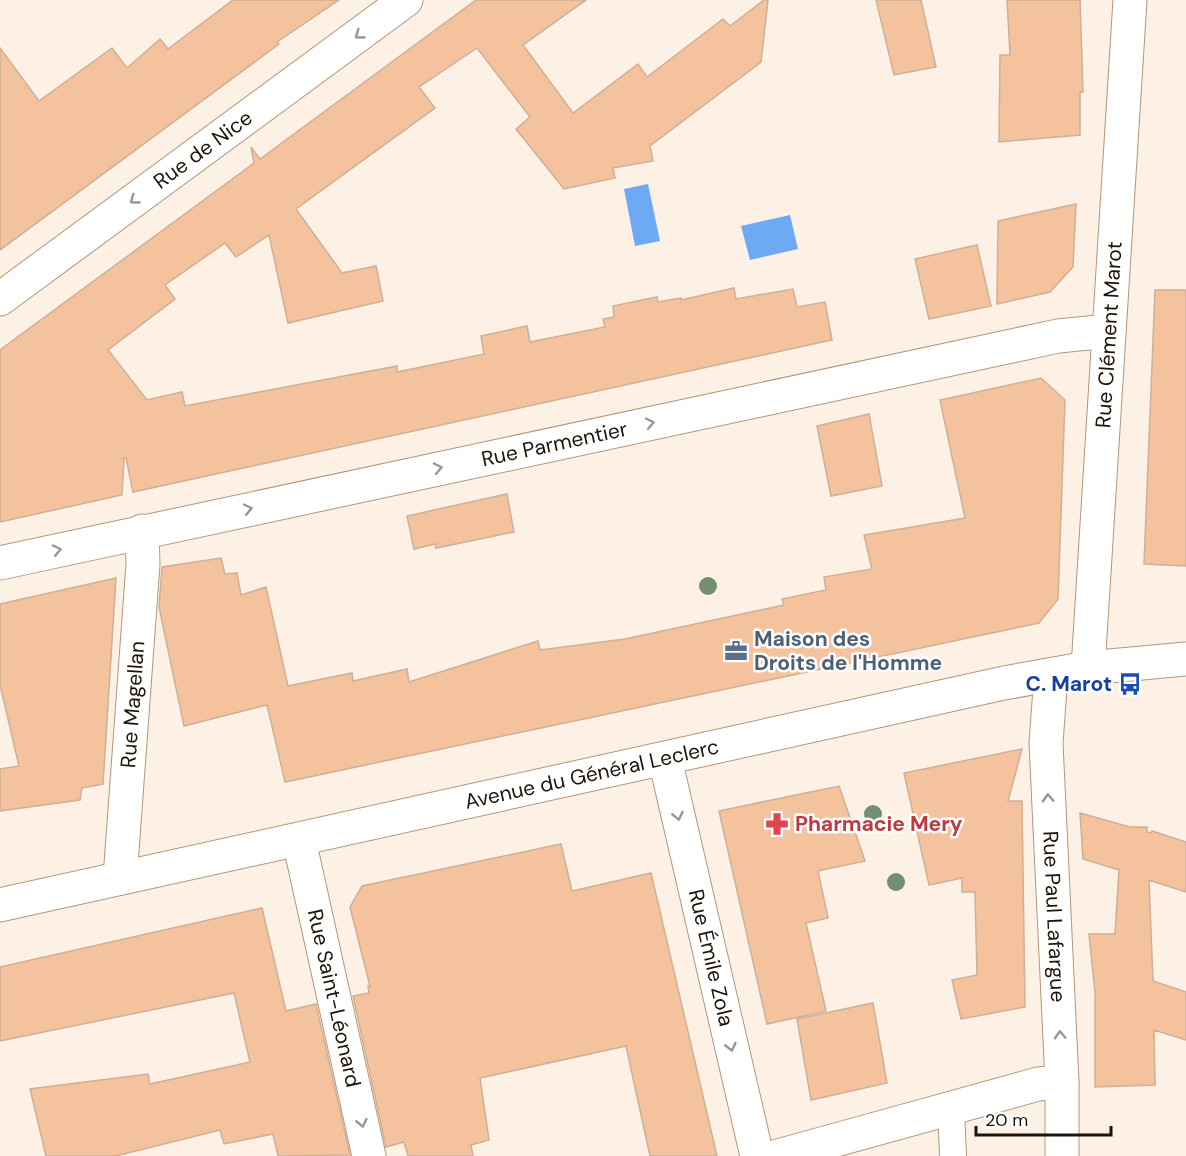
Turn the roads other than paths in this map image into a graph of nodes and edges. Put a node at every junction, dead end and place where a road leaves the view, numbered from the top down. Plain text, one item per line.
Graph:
1 (406, 0) edge
2 (1130, 0) edge
3 (0, 299) edge
4 (1109, 331) junction
5 (142, 531) junction
6 (0, 562) edge
7 (1186, 659) edge
8 (1088, 668) junction
9 (1051, 675) junction
10 (664, 759) junction
11 (298, 840) junction
12 (120, 878) junction
13 (0, 905) edge
14 (1062, 1082) junction
15 (951, 1108) junction
16 (369, 1156) edge
17 (757, 1156) edge
18 (778, 1156) edge
19 (953, 1156) edge
20 (1062, 1156) edge

1 -> 3 street, Rue de Nice
2 - 4 street, Rue Clément Marot
5 -> 4 street, Rue Parmentier
4 - 8 street, Rue Clément Marot
6 -> 5 street, Rue Parmentier
5 - 12 street, Rue Magellan
7 - 8 street, Avenue du Général Leclerc
8 - 9 street, Avenue du Général Leclerc
9 - 10 street, Avenue du Général Leclerc
14 -> 9 street, Rue Paul Lafargue
10 - 11 street, Avenue du Général Leclerc
10 -> 17 street, Rue Émile Zola
11 - 12 street, Avenue du Général Leclerc
11 -> 16 street, Rue Saint-Léonard
12 - 13 street, Avenue du Général Leclerc
14 - 15 street
14 - 20 street, Rue Paul Lafargue
15 - 18 street
15 - 19 lane

